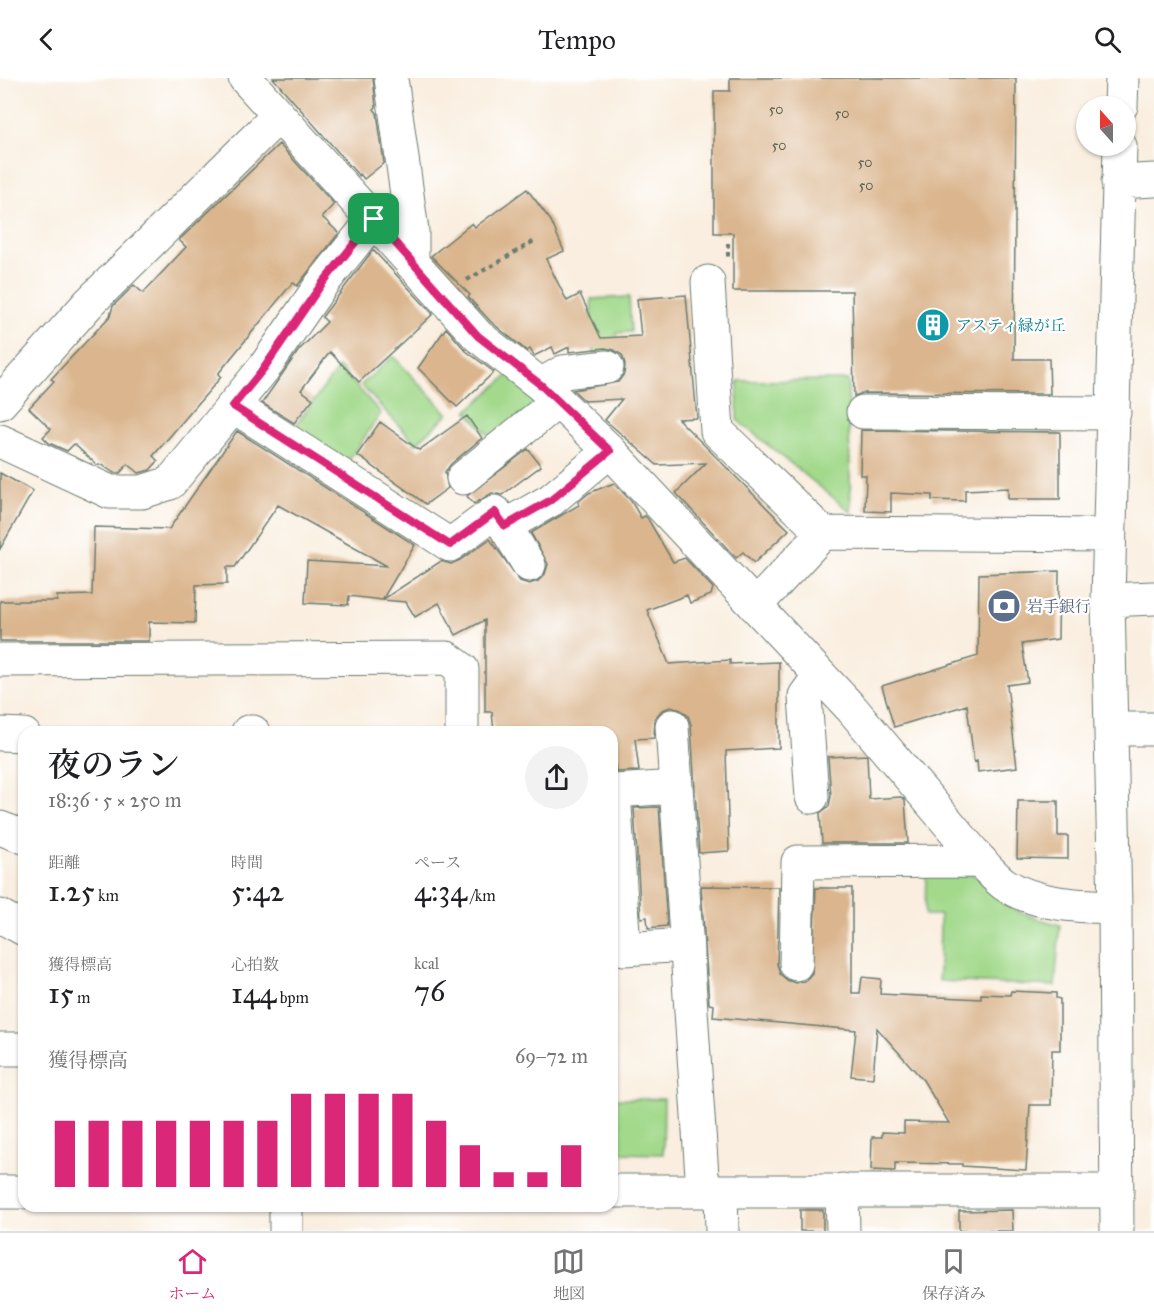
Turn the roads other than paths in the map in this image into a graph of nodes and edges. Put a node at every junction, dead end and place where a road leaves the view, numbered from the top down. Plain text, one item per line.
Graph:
1 (245, 78) edge
2 (391, 78) edge
3 (1122, 78) edge
4 (1121, 96) edge
5 (278, 116) junction
6 (1119, 156) edge
7 (1154, 180) edge
8 (1118, 182) junction
9 (374, 219) junction
10 (412, 264) junction
11 (708, 282) dead end
12 (607, 368) dead end
13 (549, 393) junction
14 (0, 403) edge
15 (233, 406) junction
16 (863, 412) dead end
17 (1114, 413) junction
18 (0, 441) edge
19 (610, 451) junction
20 (462, 478) dead end
21 (505, 526) junction
22 (823, 533) junction
23 (1109, 535) junction
24 (529, 565) dead end
25 (1154, 598) edge
26 (1108, 600) junction
27 (755, 606) junction
28 (0, 660) edge
29 (820, 675) junction
30 (462, 726) edge
31 (672, 726) dead end
32 (1111, 729) junction
33 (1154, 729) edge
34 (0, 735) edge
35 (18, 735) edge
36 (676, 787) junction
37 (618, 791) edge
38 (813, 797) dead end
39 (0, 828) edge
40 (18, 835) edge
41 (618, 854) edge
42 (981, 861) junction
43 (1115, 907) junction
44 (0, 916) edge
45 (18, 926) edge
46 (686, 945) junction
47 (796, 964) dead end
48 (0, 1049) edge
49 (18, 1049) edge
50 (842, 1190) junction
51 (618, 1191) edge
52 (712, 1191) junction
53 (1117, 1191) junction
54 (0, 1192) edge
55 (18, 1192) edge
56 (286, 1212) edge
57 (286, 1231) edge
58 (722, 1231) edge
59 (843, 1231) edge
60 (1117, 1231) edge

1 - 5 street
2 - 10 street
3 - 4 street
5 - 9 street
5 - 14 street
6 - 8 street
7 - 8 street
8 - 17 street
9 - 10 street
9 - 15 street
10 - 13 street
11 - 22 street
12 - 13 street
13 - 19 street
13 - 20 street
15 - 18 street
15 - 21 street
16 - 17 street
17 - 23 street
19 - 21 street
19 - 27 street
21 - 24 street
22 - 23 street
22 - 27 street
23 - 26 street
25 - 26 street
26 - 32 street
27 - 29 street
28 - 30 street
29 - 38 street
29 - 42 street
31 - 36 street
32 - 33 street
32 - 43 street
34 - 35 street
36 - 37 street
36 - 46 street
39 - 40 street
41 - 46 street
42 - 43 street
42 - 47 street
43 - 53 street
44 - 45 street
46 - 52 street
48 - 49 street
50 - 52 street
50 - 53 street
50 - 59 street
51 - 52 street
52 - 58 street
53 - 60 street
54 - 55 street
56 - 57 street

